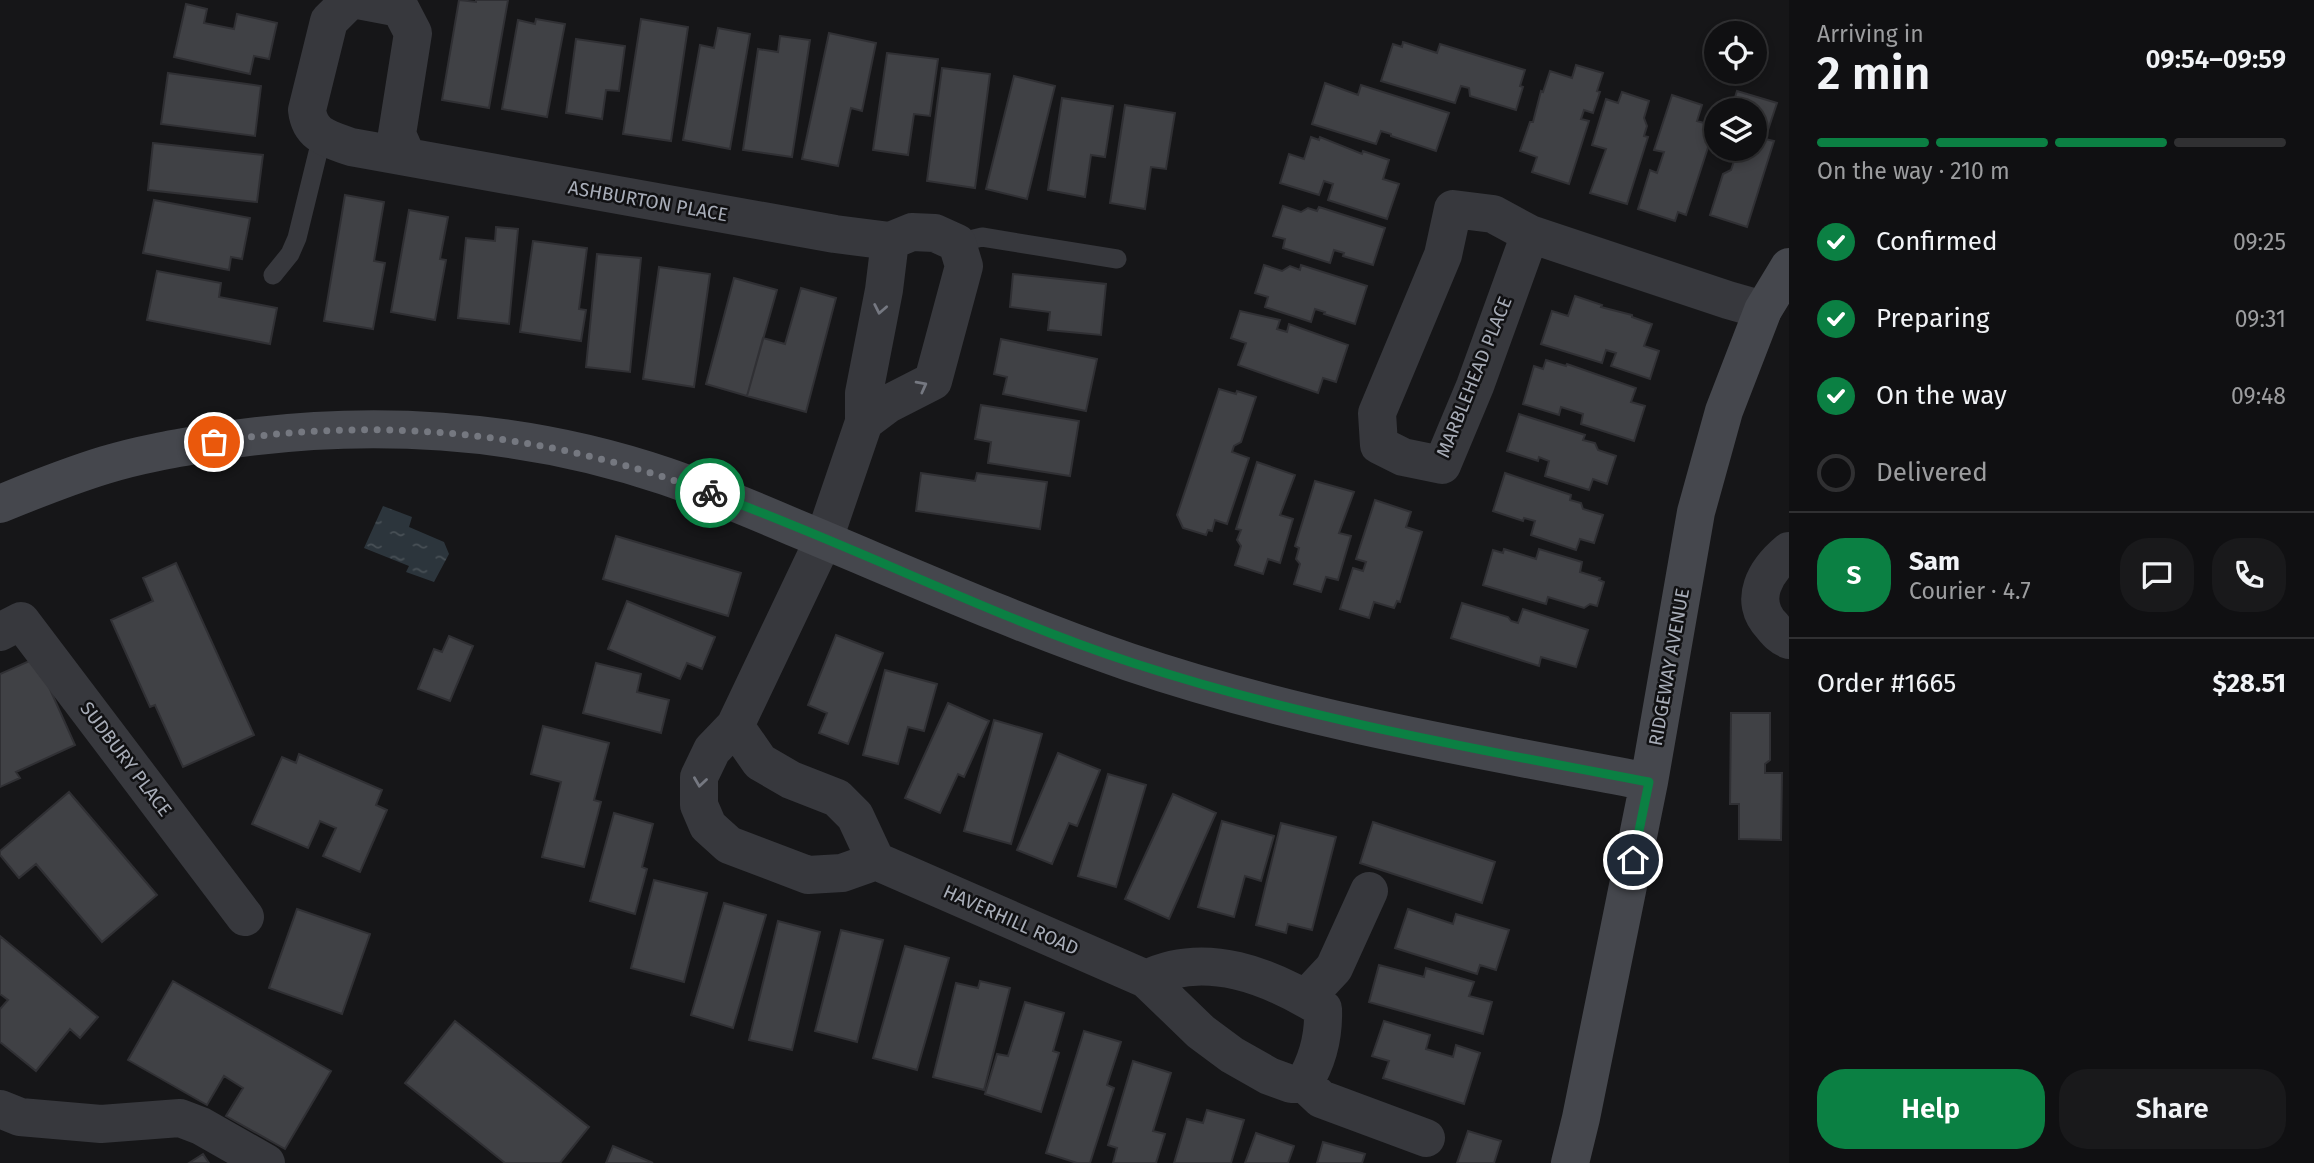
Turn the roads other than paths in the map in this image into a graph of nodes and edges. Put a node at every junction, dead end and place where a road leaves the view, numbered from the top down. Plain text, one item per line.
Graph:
1 (349, 0) edge
2 (358, 0) edge
3 (322, 136) junction
4 (407, 157) junction
5 (1530, 234) junction
6 (890, 241) junction
7 (957, 243) junction
8 (1117, 260) dead end
9 (1789, 267) edge
10 (273, 275) dead end
11 (1763, 310) junction
12 (864, 422) junction
13 (0, 504) edge
14 (824, 539) junction
15 (1789, 551) edge
16 (0, 632) edge
17 (1789, 640) edge
18 (736, 726) junction
19 (1649, 782) junction
20 (876, 861) junction
21 (1369, 891) dead end
22 (245, 916) dead end
23 (1146, 979) junction
24 (1306, 998) junction
25 (1304, 1083) junction
26 (0, 1109) edge
27 (1426, 1138) dead end
28 (266, 1163) edge
29 (1570, 1163) edge

1 - 3 street
2 - 4 street
3 - 4 street, ASHBURTON PLACE
3 - 10 lane
4 - 6 street, ASHBURTON PLACE
5 - 5 street, MARBLEHEAD PLACE
5 - 11 street, MARBLEHEAD PLACE
6 - 7 street, ASHBURTON PLACE
6 -> 12 street
7 - 8 lane
12 -> 7 street
9 - 11 street, RIDGEWAY AVENUE
11 - 19 street, RIDGEWAY AVENUE
12 - 14 street
13 - 14 street
14 - 18 street
14 - 19 street
15 - 17 street
16 - 22 street, SUDBURY PLACE
18 - 20 street
18 -> 20 street
19 - 29 street, RIDGEWAY AVENUE
20 - 23 street, HAVERHILL ROAD
21 - 24 street
23 - 24 street
23 - 25 street, HAVERHILL ROAD
24 - 25 street
25 - 27 street
26 - 28 street

